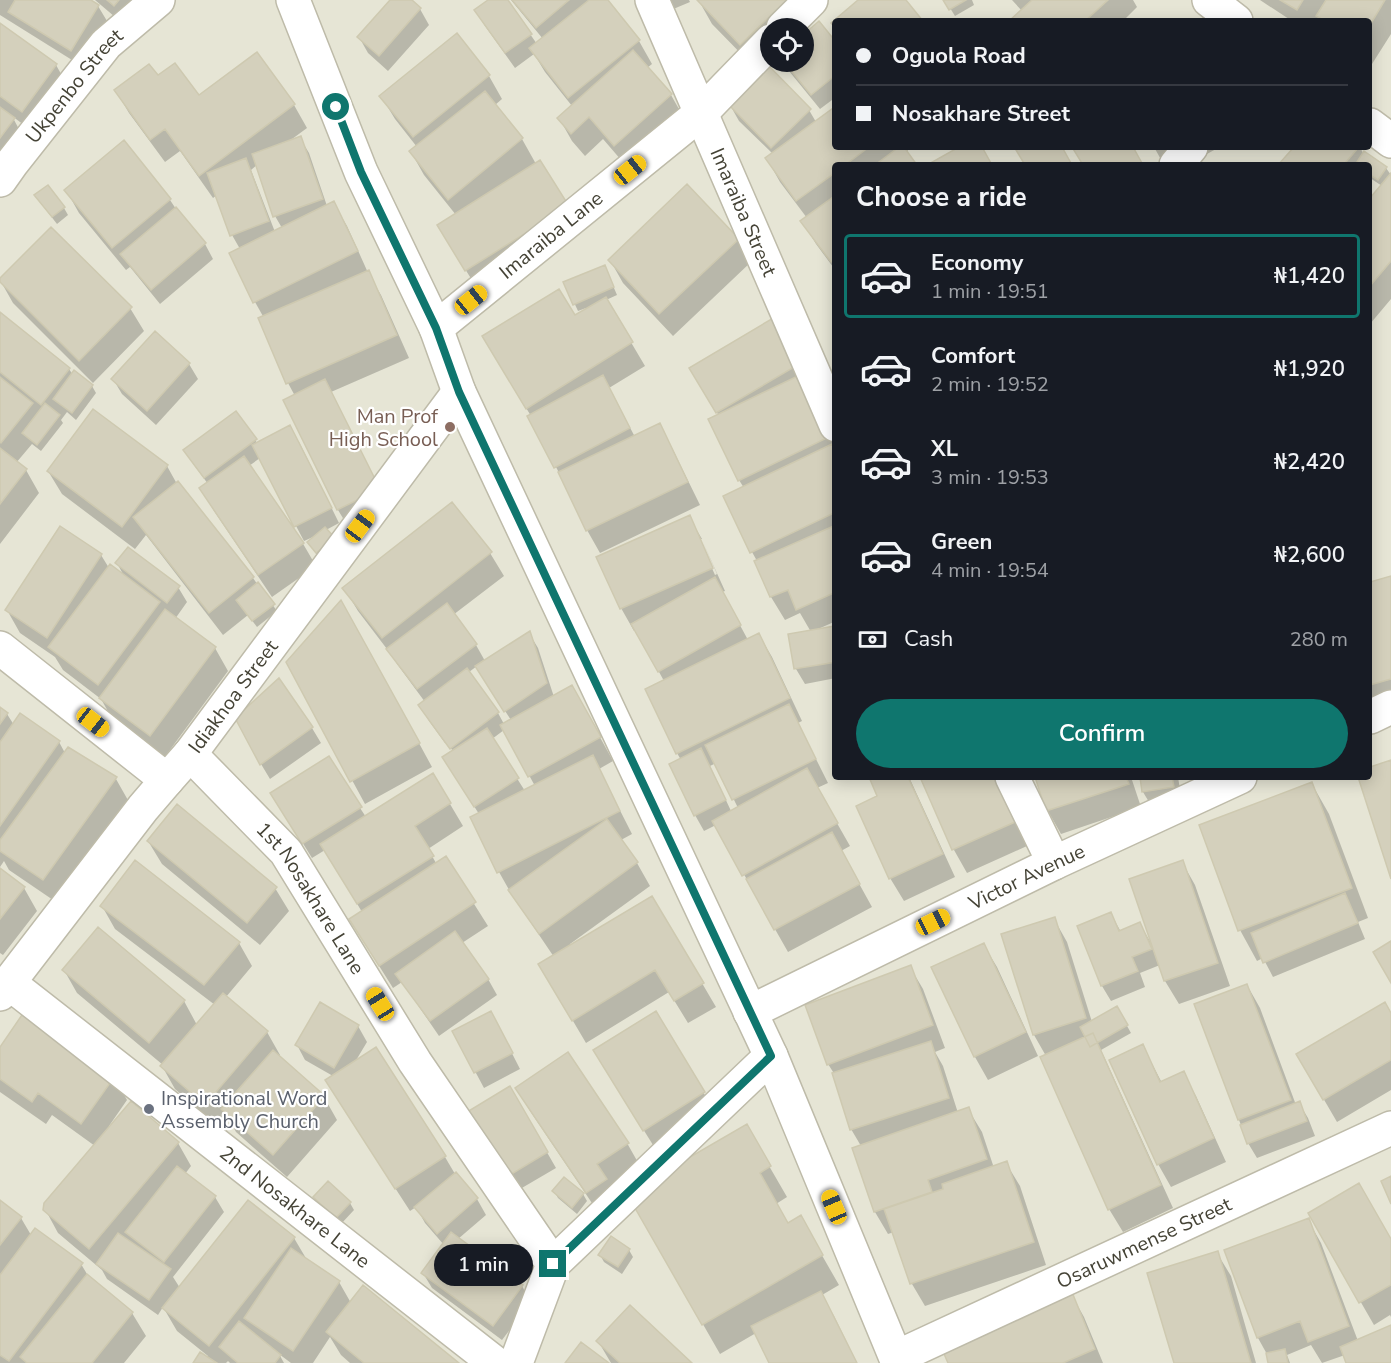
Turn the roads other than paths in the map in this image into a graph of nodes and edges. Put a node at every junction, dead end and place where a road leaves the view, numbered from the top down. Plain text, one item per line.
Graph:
1 (158, 0) edge
2 (293, 0) edge
3 (652, 0) edge
4 (811, 0) edge
5 (1209, 0) edge
6 (793, 18) edge
7 (1232, 18) edge
8 (760, 52) edge
9 (701, 113) junction
10 (1372, 127) edge
11 (1391, 141) edge
12 (1188, 150) edge
13 (1178, 162) edge
14 (0, 180) edge
15 (436, 328) junction
16 (459, 392) junction
17 (832, 416) edge
18 (0, 648) edge
19 (1391, 707) edge
20 (1372, 716) edge
21 (190, 754) junction
22 (167, 780) junction
23 (1012, 780) edge
24 (1234, 780) edge
25 (1054, 863) junction
26 (4, 988) edge
27 (750, 1012) junction
28 (771, 1056) junction
29 (1391, 1128) edge
30 (553, 1264) junction
31 (897, 1360) edge
32 (495, 1363) edge
33 (516, 1363) edge

1 - 14 street, Ukpenbo Street
2 - 15 street
3 - 9 street, Imaraiba Street
4 - 6 street
5 - 7 street
8 - 9 street, Imaraiba Lane
9 - 15 street, Imaraiba Lane
9 - 17 street, Imaraiba Street
10 - 11 street
12 - 13 street
15 - 16 street
16 - 21 street, Idiakhoa Street
16 - 27 street
18 - 22 street
19 - 20 street
21 - 22 street, Idiakhoa Street
21 - 30 street, 1st Nosakhare Lane
22 - 26 street, Idiakhoa Street
23 - 25 street
24 - 25 street, Victor Avenue
25 - 27 street, Victor Avenue
26 - 32 street, 2nd Nosakhare Lane
27 - 28 street
28 - 30 street
28 - 31 street
29 - 31 street, Osaruwmense Street
30 - 33 street

